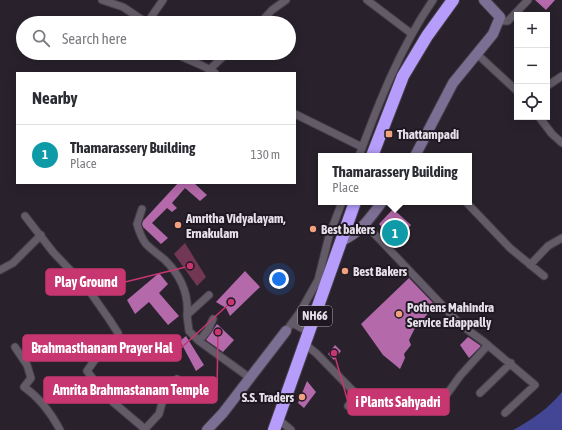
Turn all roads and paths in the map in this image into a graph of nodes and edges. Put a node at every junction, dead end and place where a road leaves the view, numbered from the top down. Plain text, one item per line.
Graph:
1 (102, 0) edge
2 (163, 0) edge
3 (286, 0) edge
4 (367, 0) edge
5 (433, 0) edge
6 (452, 0) edge
7 (484, 0) edge
8 (528, 0) edge
9 (136, 16) edge
10 (152, 16) edge
11 (266, 16) edge
12 (498, 22) junction
13 (412, 34) junction
14 (477, 54) junction
15 (188, 60) edge
16 (221, 60) edge
17 (212, 71) edge
18 (562, 76) edge
19 (550, 84) edge
20 (514, 88) edge
21 (296, 114) edge
22 (541, 120) edge
23 (562, 143) edge
24 (362, 147) junction
25 (359, 153) edge
26 (373, 153) edge
27 (417, 153) edge
28 (341, 205) edge
29 (354, 205) edge
30 (380, 205) edge
31 (469, 205) edge
32 (142, 209) dead end
33 (25, 216) dead end
34 (365, 224) junction
35 (41, 235) junction
36 (562, 238) edge
37 (341, 240) junction
38 (530, 265) junction
39 (0, 270) edge
40 (544, 276) dead end
41 (322, 282) junction
42 (209, 296) dead end
43 (188, 316) junction
44 (213, 319) dead end
45 (289, 327) junction
46 (309, 332) junction
47 (198, 341) junction
48 (305, 344) junction
49 (488, 345) junction
50 (15, 347) dead end
51 (511, 363) junction
52 (177, 378) dead end
53 (250, 378) junction
54 (447, 394) dead end
55 (480, 394) dead end
56 (348, 406) dead end
57 (505, 413) dead end
58 (276, 424) edge
59 (60, 430) edge
60 (145, 430) edge
61 (207, 430) edge
62 (291, 430) edge

1 - 9 street
2 - 10 street
3 - 11 street
4 - 13 street
5 - 13 street
6 - 26 highway
7 - 12 street
8 - 12 street
12 - 14 street
13 - 24 street
14 - 20 street
14 - 27 street
15 - 17 street
16 - 17 street
18 - 19 street
21 - 24 street
22 - 23 street
24 - 25 street
28 - 41 street
29 - 37 highway, NH66
30 - 34 street
31 - 38 street
32 - 43 street
33 - 35 street
34 - 37 street
34 - 49 street
35 - 39 street
35 - 60 street
36 - 38 street
37 - 41 highway, NH66
38 - 40 street
41 - 45 street
41 - 46 highway, NH66
42 - 43 street
43 - 47 street
44 - 47 street
45 - 46 street
45 - 53 street
46 - 48 highway, NH66
47 - 53 street
48 - 56 street
48 - 58 highway, NH66
49 - 51 street
49 - 54 street
50 - 59 street
51 - 55 street
51 - 57 street
52 - 60 street
53 - 61 street
58 - 62 street

